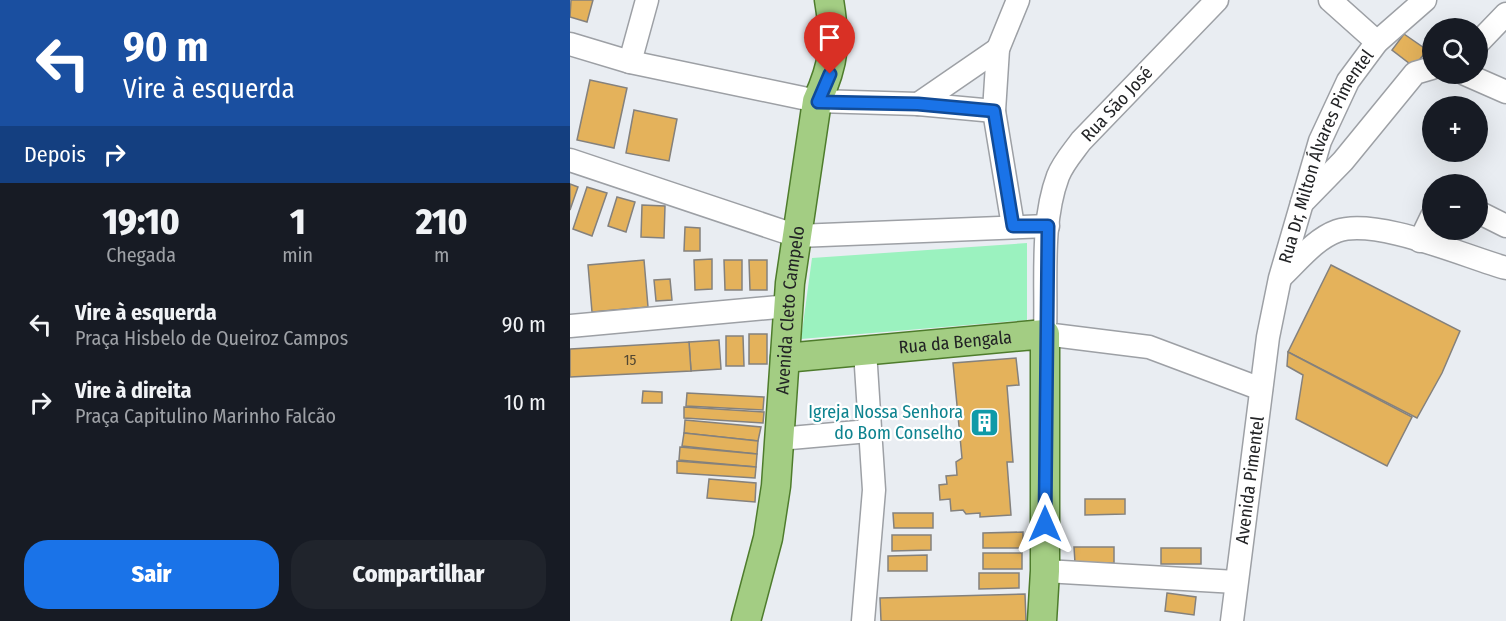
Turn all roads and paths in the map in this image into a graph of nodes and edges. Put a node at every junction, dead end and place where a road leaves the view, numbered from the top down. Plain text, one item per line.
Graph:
1 (647, 0) edge
2 (829, 0) edge
3 (1018, 0) edge
4 (1217, 0) edge
5 (1329, 0) edge
6 (1425, 0) edge
7 (1506, 14) edge
8 (1488, 33) edge
9 (1377, 42) junction
10 (570, 44) edge
11 (998, 49) junction
12 (630, 62) junction
13 (1422, 71) edge
14 (1488, 84) edge
15 (1506, 92) edge
16 (818, 102) junction
17 (918, 104) junction
18 (994, 111) junction
19 (570, 160) edge
20 (1300, 204) junction
21 (1488, 217) edge
22 (1013, 226) junction
23 (1048, 226) junction
24 (1506, 226) edge
25 (796, 236) junction
26 (1422, 237) edge
27 (1420, 241) junction
28 (1506, 268) edge
29 (1280, 278) junction
30 (789, 306) junction
31 (570, 327) edge
32 (1045, 334) junction
33 (1268, 337) joint
34 (865, 351) junction
35 (785, 358) junction
36 (1261, 389) junction
37 (869, 431) junction
38 (780, 439) junction
39 (1045, 571) junction
40 (1236, 582) junction
41 (746, 621) edge
42 (863, 621) edge
43 (1042, 621) edge
44 (1232, 621) edge

1 - 12 street
2 - 16 main road, Avenida Cleto Campelo
3 - 11 street
4 - 23 street, Rua São José
5 - 9 street
6 - 9 street, Rua Dr, Milton Álvares Pimentel
7 - 8 street
9 - 20 street, Rua Dr, Milton Álvares Pimentel
10 - 12 street
11 - 17 street
11 - 18 street
12 - 16 street
13 - 20 street
14 - 15 street
16 - 17 street
16 - 25 main road, Avenida Cleto Campelo
17 - 18 street
18 - 22 street
19 - 25 street
20 - 29 street, Rua Dr, Milton Álvares Pimentel
21 - 24 street
22 - 23 street
22 - 25 street
23 - 32 street, Rua São José
25 - 30 main road, Avenida Cleto Campelo
26 - 27 street
27 - 28 street
27 - 29 street
29 - 33 street, Rua Dr, Milton Álvares Pimentel
30 - 31 street
30 - 35 main road, Avenida Cleto Campelo
32 - 34 main road, Rua da Bengala
32 - 36 street, Rua da Bengala
32 - 39 main road
33 - 36 street, Avenida Pimentel
34 - 35 main road, Rua da Bengala
34 - 37 street
35 - 38 main road, Avenida Cleto Campelo
36 - 40 street, Avenida Pimentel
37 - 38 street
37 - 42 street
38 - 41 main road, Avenida Cleto Campelo
39 - 40 street
39 - 43 main road
40 - 44 street, Avenida Pimentel

